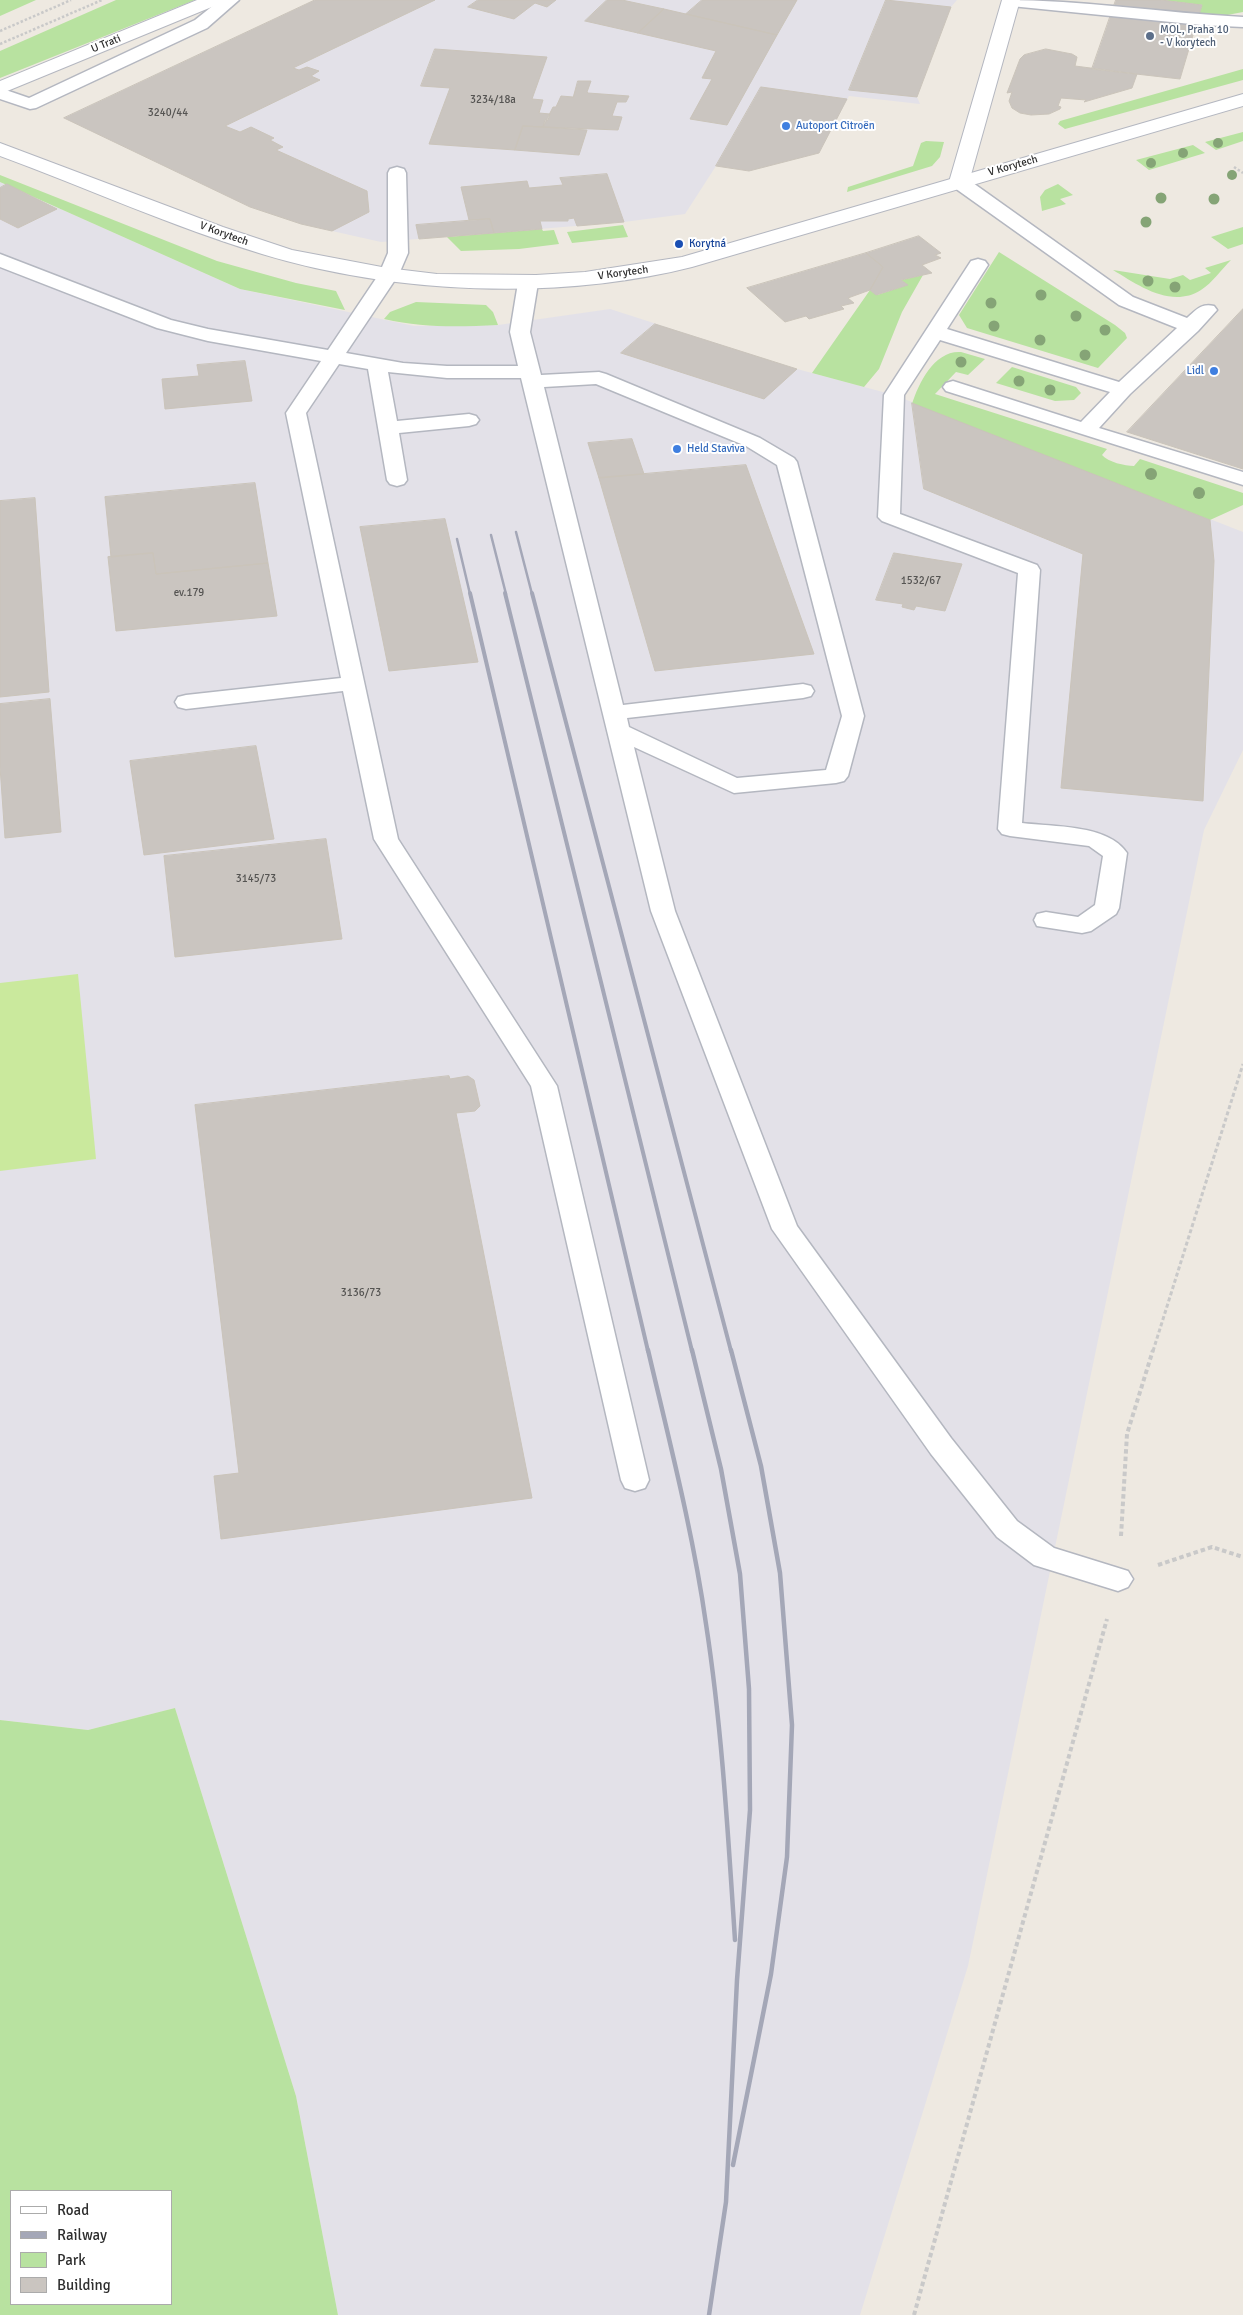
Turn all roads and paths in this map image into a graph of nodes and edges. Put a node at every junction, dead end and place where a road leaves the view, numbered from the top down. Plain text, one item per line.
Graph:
1 (71, 0) edge
2 (102, 0) edge
3 (213, 0) edge
4 (230, 0) edge
5 (1011, 0) edge
6 (1104, 0) edge
7 (1076, 8) junction
8 (1243, 22) edge
9 (0, 31) edge
10 (0, 44) edge
11 (0, 88) edge
12 (0, 93) edge
13 (1243, 100) edge
14 (0, 149) edge
15 (1234, 167) dead end
16 (397, 173) dead end
17 (1243, 173) edge
18 (959, 182) junction
19 (0, 260) edge
20 (978, 265) dead end
21 (389, 274) junction
22 (528, 283) junction
23 (1207, 310) dead end
24 (1190, 326) junction
25 (936, 332) junction
26 (332, 356) junction
27 (377, 364) junction
28 (531, 377) junction
29 (953, 386) dead end
30 (1124, 390) junction
31 (470, 420) dead end
32 (388, 428) junction
33 (1085, 430) junction
34 (1243, 479) edge
35 (397, 480) dead end
36 (354, 683) junction
37 (803, 691) dead end
38 (186, 702) dead end
39 (616, 722) junction
40 (1046, 920) dead end
41 (1243, 1064) edge
42 (635, 1480) dead end
43 (1243, 1557) edge
44 (1118, 1579) junction
45 (914, 2315) edge

1 - 9 path
2 - 10 path
3 - 11 street, U Trati
4 - 12 lane
5 - 7 lane
5 - 18 street
6 - 7 lane
7 - 8 lane
13 - 18 street, V Korytech
14 - 21 street, V Korytech
15 - 17 path
16 - 21 lane
18 - 22 street, V Korytech
18 - 24 lane
19 - 26 lane
20 - 25 lane
21 - 22 street, V Korytech
21 - 26 lane
22 - 28 lane
23 - 24 lane
24 - 30 lane
25 - 30 lane
25 - 40 lane
26 - 27 lane
26 - 36 lane
27 - 28 lane
27 - 32 lane
28 - 39 lane
28 - 39 lane
29 - 33 lane
30 - 33 lane
31 - 32 lane
32 - 35 lane
33 - 34 lane
36 - 38 lane
36 - 42 lane
37 - 39 lane
39 - 44 lane
41 - 44 path
43 - 44 path
44 - 45 path

